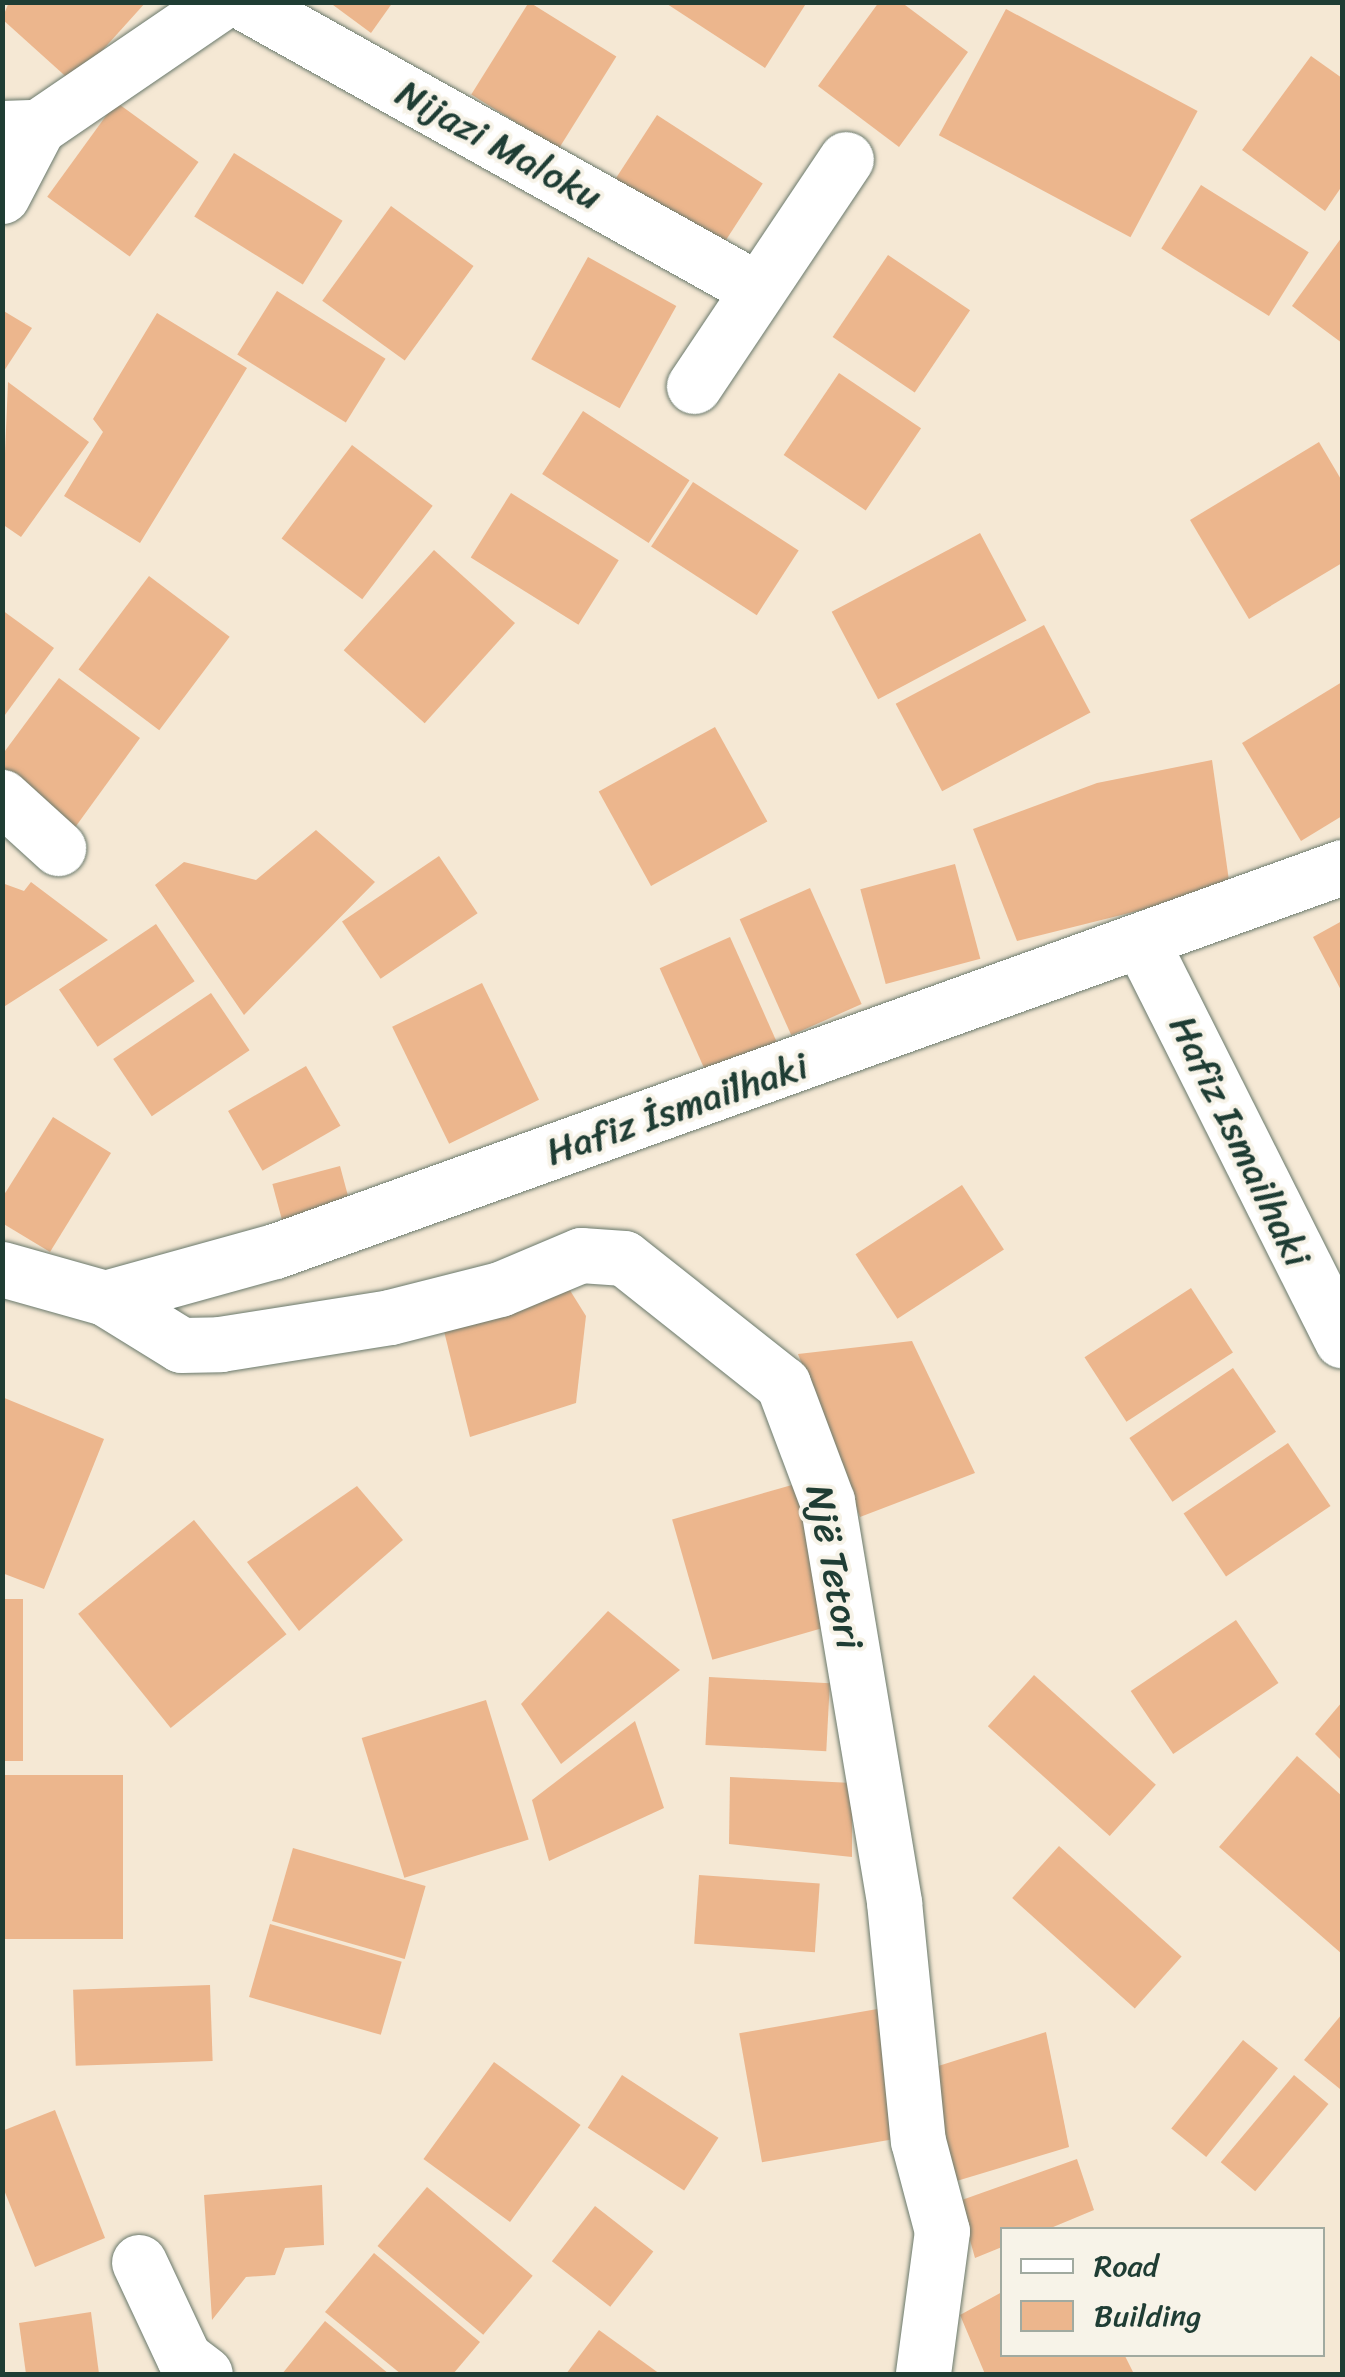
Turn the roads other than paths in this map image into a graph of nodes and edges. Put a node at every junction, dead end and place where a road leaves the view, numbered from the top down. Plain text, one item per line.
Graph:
1 (222, 2) edge
2 (243, 2) edge
3 (20, 128) edge
4 (846, 158) dead end
5 (2, 196) edge
6 (755, 288) junction
7 (694, 386) dead end
8 (2, 797) edge
9 (58, 848) dead end
10 (1342, 867) edge
11 (1141, 940) junction
12 (2, 1269) edge
13 (104, 1298) junction
14 (1342, 1340) edge
15 (138, 2262) dead end
16 (205, 2374) edge
17 (922, 2374) edge

1 - 3 street
2 - 6 street, Nijazi Maloku
3 - 5 street
4 - 6 street
6 - 7 street
8 - 9 street
10 - 11 street, Hafiz İsmai̇lhaki
11 - 13 street, Hafiz İsmai̇lhaki
11 - 14 street, Hafiz Ismailhaki
12 - 13 street
13 - 17 street, Një Tetori
15 - 16 street

